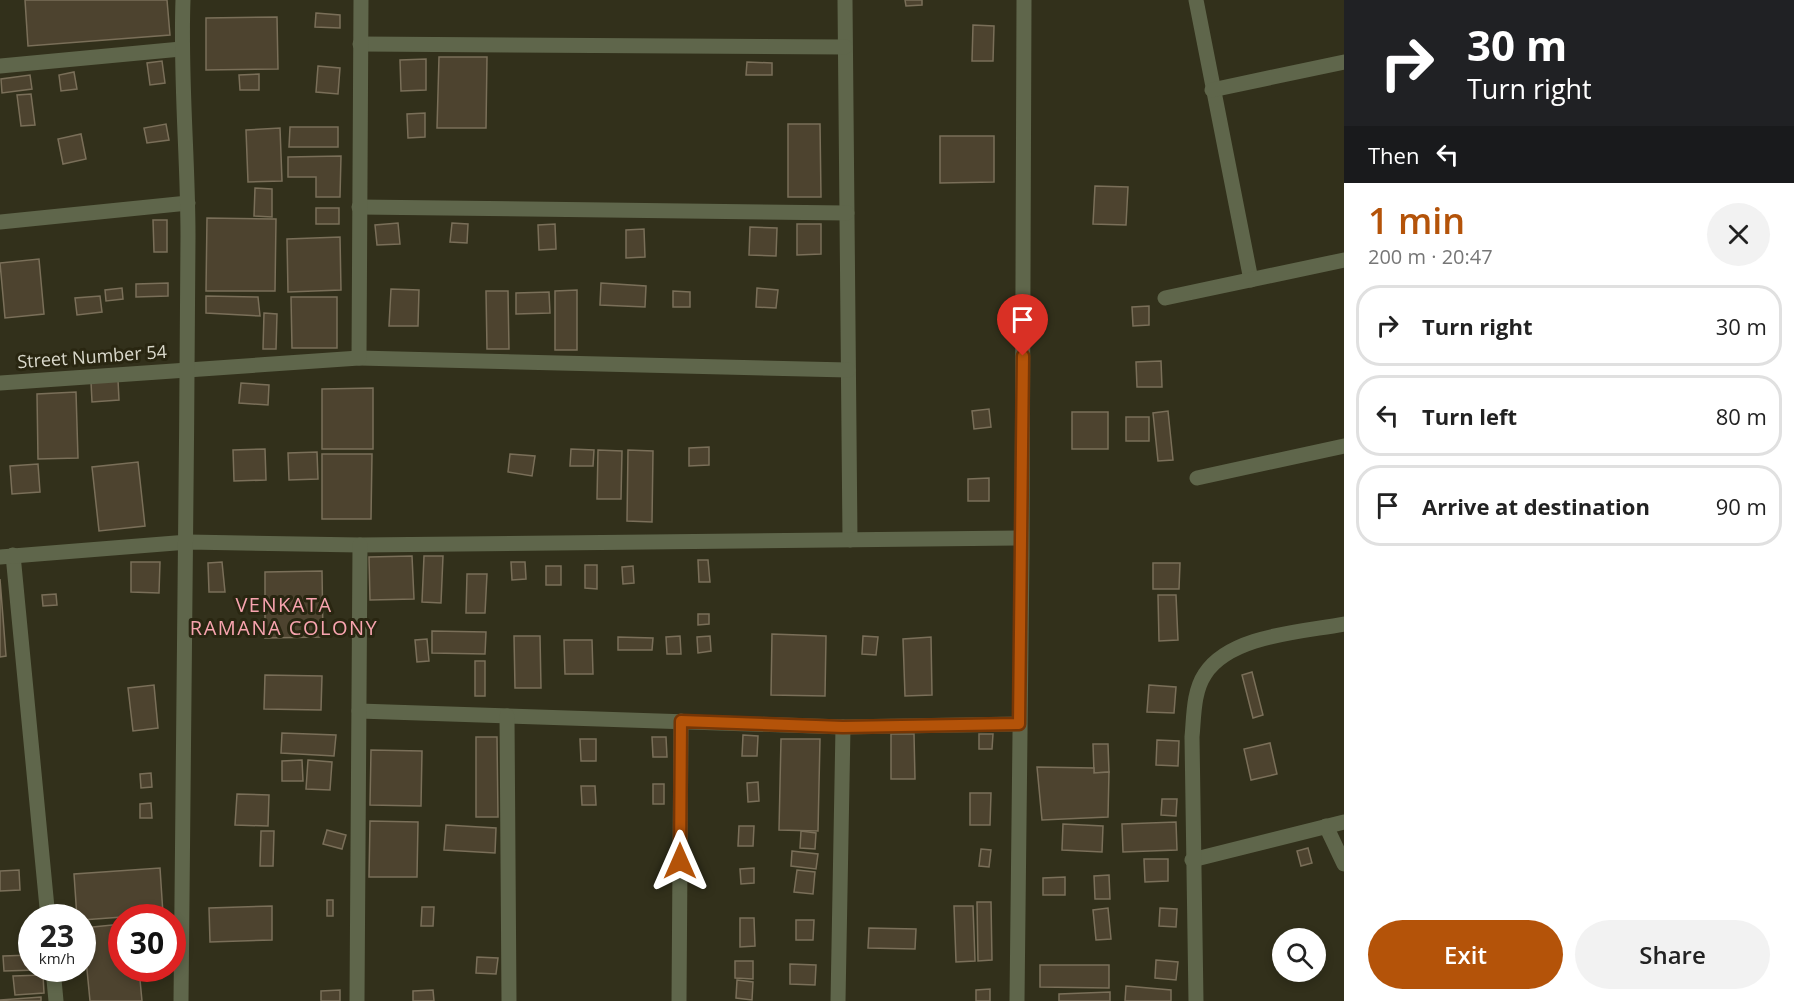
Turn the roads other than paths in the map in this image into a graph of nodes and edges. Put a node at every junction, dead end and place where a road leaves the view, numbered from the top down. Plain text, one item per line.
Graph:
1 (183, 0) edge
2 (361, 0) edge
3 (845, 0) edge
4 (1023, 0) edge
5 (1196, 0) edge
6 (360, 44) junction
7 (845, 47) junction
8 (181, 49) junction
9 (1344, 62) edge
10 (0, 66) edge
11 (1212, 90) junction
12 (188, 203) junction
13 (359, 207) junction
14 (847, 213) junction
15 (0, 222) edge
16 (1344, 260) edge
17 (1251, 280) junction
18 (1165, 298) dead end
19 (359, 358) junction
20 (187, 369) junction
21 (848, 370) junction
22 (0, 383) edge
23 (1344, 446) edge
24 (1197, 478) dead end
25 (1022, 538) junction
26 (850, 540) junction
27 (188, 542) junction
28 (360, 545) junction
29 (6, 556) edge
30 (1344, 624) edge
31 (358, 711) junction
32 (507, 716) junction
33 (681, 721) junction
34 (1019, 724) junction
35 (843, 727) junction
36 (1344, 822) edge
37 (1326, 826) junction
38 (1192, 860) junction
39 (1344, 864) edge
40 (46, 904) edge
41 (54, 982) edge
42 (56, 1001) edge
43 (181, 1001) edge
44 (357, 1001) edge
45 (509, 1001) edge
46 (679, 1001) edge
47 (838, 1001) edge
48 (1017, 1001) edge
49 (1196, 1001) edge

1 - 8 street
2 - 6 street
3 - 7 street
4 - 25 street
5 - 11 street
6 - 7 street
6 - 13 street
7 - 14 street
8 - 10 street
8 - 12 street
9 - 11 street
11 - 17 street
12 - 15 street
12 - 20 street
13 - 14 street
13 - 19 street
14 - 21 street
16 - 17 street
17 - 18 street
19 - 20 street, Street Number 54
19 - 21 street, Street Number 54
20 - 22 street, Street Number 54
20 - 27 street
21 - 26 street
23 - 24 street
25 - 26 street
25 - 34 street
26 - 28 street
27 - 28 street
27 - 29 street
27 - 43 street
28 - 31 street
29 - 40 street
30 - 38 street
31 - 32 street
31 - 44 street
32 - 33 street
32 - 45 street
33 - 35 street
33 - 46 street
34 - 35 street
34 - 48 street
35 - 47 street
36 - 37 street
37 - 38 street
37 - 39 street
38 - 49 street
41 - 42 street

